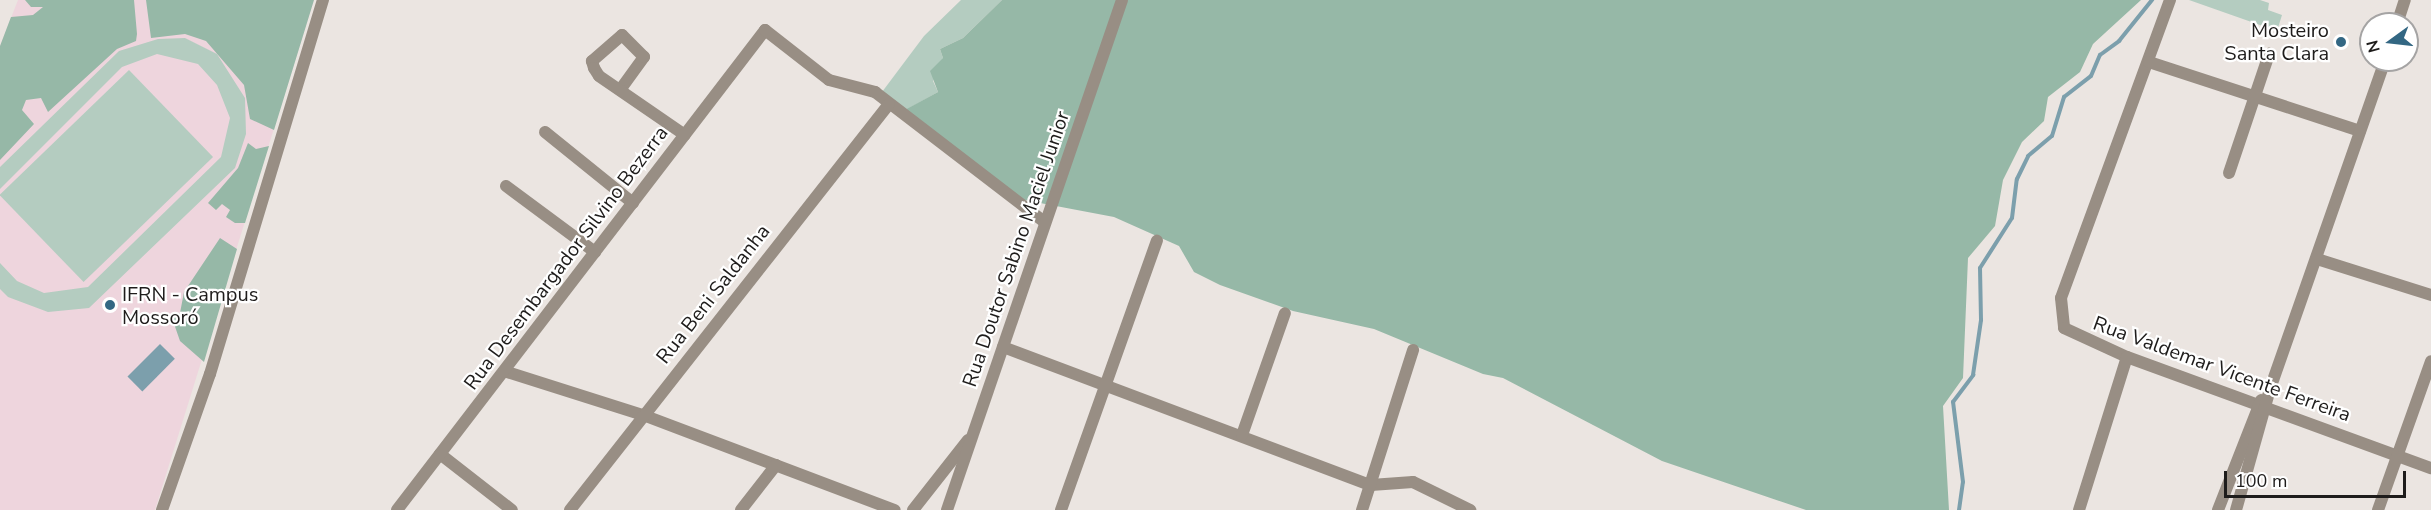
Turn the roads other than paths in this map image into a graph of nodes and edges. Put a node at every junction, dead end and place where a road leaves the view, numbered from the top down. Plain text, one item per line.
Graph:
1 (322, 0) edge
2 (1122, 0) edge
3 (2170, 0) edge
4 (2269, 54) dead end
5 (2149, 62) junction
6 (2381, 72) edge
7 (620, 90) junction
8 (2254, 95) junction
9 (889, 104) junction
10 (2360, 131) junction
11 (545, 132) dead end
12 (685, 135) junction
13 (2229, 172) dead end
14 (506, 186) dead end
15 (633, 203) junction
16 (1043, 221) junction
17 (1157, 241) dead end
18 (595, 252) junction
19 (2316, 259) junction
20 (2431, 295) edge
21 (1285, 313) dead end
22 (1003, 346) junction
23 (1413, 350) dead end
24 (2127, 357) junction
25 (2431, 361) edge
26 (504, 371) junction
27 (1109, 385) junction
28 (2262, 406) junction
29 (643, 415) junction
30 (975, 430) junction
31 (1242, 435) junction
32 (2397, 453) junction
33 (440, 454) junction
34 (776, 465) junction
35 (2431, 468) edge
36 (1371, 485) junction
37 (162, 510) edge
38 (397, 510) edge
39 (512, 510) edge
40 (570, 510) edge
41 (741, 510) edge
42 (895, 510) edge
43 (914, 510) edge
44 (947, 510) edge
45 (1061, 510) edge
46 (1362, 510) edge
47 (1470, 510) edge
48 (2079, 510) edge
49 (2218, 510) edge
50 (2236, 510) edge
51 (2378, 510) edge

1 - 37 street
2 - 16 street, Rua Doutor Sabino Maciel Junior
3 - 5 street
4 - 8 street
5 - 8 street
5 - 24 street, Rua Valdemar Vicente Ferreira
6 - 10 street
7 - 7 street
7 - 12 street
8 - 10 street
8 - 13 street
9 - 12 street, Rua Desembargador Silvino Bezerra
9 - 16 street
9 - 29 street, Rua Beni Saldanha
10 - 19 street
11 - 15 street
12 - 15 street, Rua Desembargador Silvino Bezerra
14 - 18 street
15 - 18 street, Rua Desembargador Silvino Bezerra
16 - 22 street, Rua Doutor Sabino Maciel Junior
17 - 27 street
18 - 26 street, Rua Desembargador Silvino Bezerra
19 - 20 street
19 - 28 street
21 - 31 street
22 - 27 street
22 - 30 street, Rua Doutor Sabino Maciel Junior
23 - 36 street
24 - 28 street, Rua Valdemar Vicente Ferreira
24 - 48 street
25 - 32 street
26 - 29 street
26 - 33 street, Rua Desembargador Silvino Bezerra
27 - 31 street
27 - 45 street
28 - 32 street, Rua Valdemar Vicente Ferreira
28 - 49 street
28 - 50 street
29 - 34 street
29 - 40 street, Rua Beni Saldanha
30 - 43 street
30 - 44 street, Rua Doutor Sabino Maciel Junior
31 - 36 street
32 - 35 street, Rua Valdemar Vicente Ferreira
32 - 51 street
33 - 38 street, Rua Desembargador Silvino Bezerra
33 - 39 street
34 - 41 street
34 - 42 street
36 - 46 street
36 - 47 street

